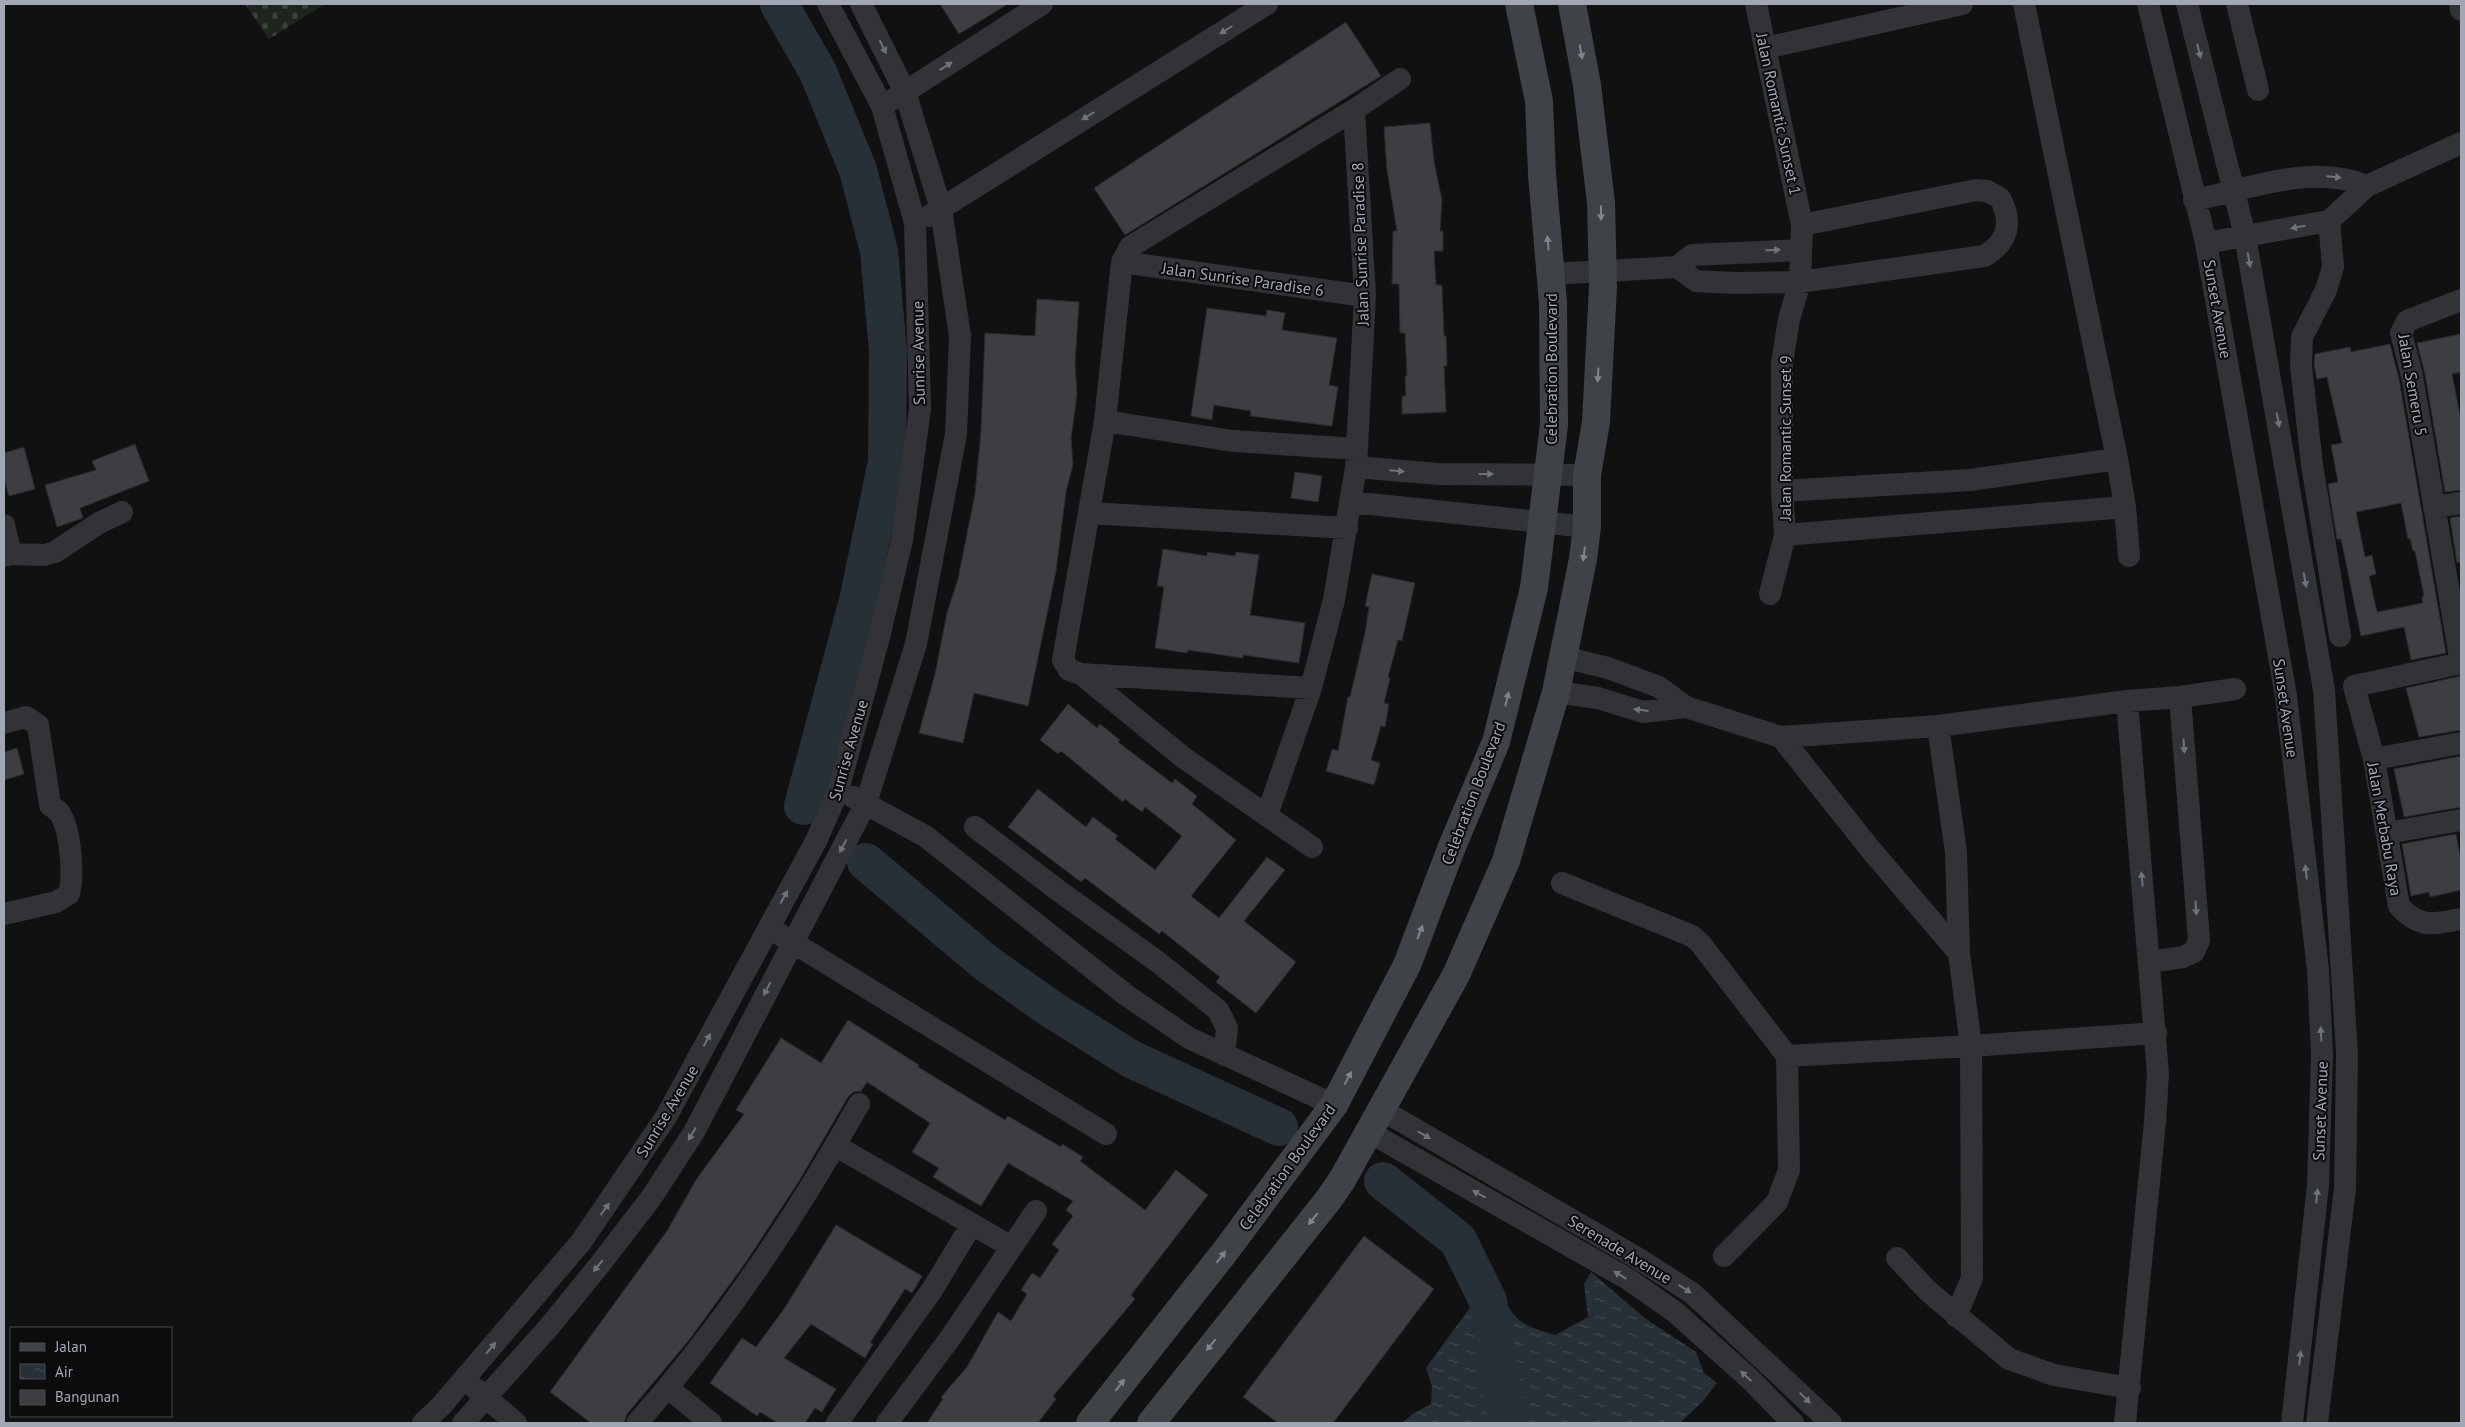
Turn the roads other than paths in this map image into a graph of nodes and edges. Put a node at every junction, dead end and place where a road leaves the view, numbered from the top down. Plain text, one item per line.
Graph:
1 (828, 4) edge
2 (861, 4) edge
3 (1042, 4) edge
4 (1267, 4) edge
5 (1519, 4) edge
6 (1572, 4) edge
7 (1756, 4) edge
8 (1962, 4) edge
9 (2024, 4) edge
10 (2148, 4) edge
11 (2187, 4) edge
12 (2237, 4) edge
13 (2460, 4) edge
14 (2461, 10) edge
15 (1766, 48) junction
16 (1400, 79) dead end
17 (2258, 90) dead end
18 (905, 92) junction
19 (882, 106) junction
20 (1354, 110) junction
21 (2461, 143) edge
22 (2367, 186) junction
23 (2235, 192) junction
24 (2194, 200) junction
25 (941, 209) junction
26 (2329, 221) junction
27 (915, 223) junction
28 (1802, 225) junction
29 (2245, 236) junction
30 (2206, 243) junction
31 (1800, 250) junction
32 (1732, 252) junction
33 (1122, 262) junction
34 (1677, 267) junction
35 (1601, 271) junction
36 (1551, 274) junction
37 (1800, 282) junction
38 (1734, 284) junction
39 (1365, 296) junction
40 (2461, 300) edge
41 (1105, 420) junction
42 (1356, 458) junction
43 (2117, 459) junction
44 (1548, 474) junction
45 (1587, 475) junction
46 (1782, 491) junction
47 (1351, 502) junction
48 (2461, 503) edge
49 (2125, 507) junction
50 (2434, 507) junction
51 (122, 512) dead end
52 (1090, 513) junction
53 (1541, 522) junction
54 (4, 525) edge
55 (1346, 528) junction
56 (1587, 528) junction
57 (1785, 535) junction
58 (8, 555) edge
59 (2129, 556) dead end
60 (1770, 594) dead end
61 (2340, 636) dead end
62 (1563, 657) junction
63 (2461, 663) edge
64 (1081, 674) junction
65 (1311, 688) junction
66 (2235, 688) dead end
67 (1556, 692) junction
68 (2180, 697) junction
69 (2127, 701) junction
70 (1686, 706) junction
71 (4, 723) edge
72 (1938, 726) junction
73 (1781, 736) junction
74 (2461, 743) edge
75 (2374, 759) junction
76 (838, 791) junction
77 (866, 803) junction
78 (1267, 815) junction
79 (2461, 820) edge
80 (975, 827) dead end
81 (2387, 833) junction
82 (1312, 847) dead end
83 (1562, 883) dead end
84 (4, 914) edge
85 (2461, 919) edge
86 (767, 927) junction
87 (791, 942) junction
88 (1959, 953) junction
89 (2150, 962) junction
90 (2156, 1033) junction
91 (1971, 1046) junction
92 (1224, 1055) junction
93 (1787, 1056) junction
94 (859, 1104) dead end
95 (1334, 1105) junction
96 (1376, 1121) junction
97 (1106, 1134) dead end
98 (836, 1146) junction
99 (1036, 1211) dead end
100 (972, 1224) junction
101 (1010, 1246) junction
102 (1724, 1256) dead end
103 (1897, 1258) dead end
104 (1956, 1316) junction
105 (464, 1379) junction
106 (2298, 1383) junction
107 (2322, 1386) junction
108 (668, 1388) junction
109 (2130, 1388) junction
110 (486, 1398) junction
111 (441, 1406) junction
112 (423, 1423) edge
113 (458, 1423) edge
114 (463, 1423) edge
115 (516, 1423) edge
116 (637, 1423) edge
117 (711, 1423) edge
118 (837, 1423) edge
119 (887, 1423) edge
120 (1090, 1423) edge
121 (1151, 1423) edge
122 (1793, 1423) edge
123 (1831, 1423) edge
124 (2125, 1423) edge
125 (2292, 1423) edge
126 (2317, 1423) edge

1 - 19 street, Sunrise Avenue
2 -> 18 street, Sunrise Avenue
18 -> 3 street
4 -> 25 street
36 -> 5 street, Celebration Boulevard
6 -> 35 street
7 - 15 street, Jalan Romantic Sunset 1
8 - 15 street
9 - 43 street
10 - 24 street, Sunset Avenue
11 -> 23 street, Sunset Avenue
12 - 17 street
13 - 14 street
15 - 28 street, Jalan Romantic Sunset 1
16 - 20 street
18 - 19 street
18 - 25 street, Sunrise Avenue
19 - 27 street, Sunrise Avenue
20 - 33 street
20 - 39 street, Jalan Sunrise Paradise 8
21 - 22 street
23 -> 22 street
22 - 26 street
23 - 24 street
23 - 29 street, Sunset Avenue
24 - 30 street, Sunset Avenue
25 - 27 street
25 - 77 street, Sunrise Avenue
26 -> 29 street
26 - 61 street
27 - 76 street, Sunrise Avenue
28 - 31 street, Jalan Romantic Sunset 1
28 - 37 street
29 - 30 street
29 -> 107 street, Sunset Avenue
106 -> 30 street, Sunset Avenue
32 -> 31 street
31 - 37 street, Jalan Romantic Sunset 9
32 - 34 street
32 - 38 street
33 - 39 street, Jalan Sunrise Paradise 6
33 - 41 street
34 - 35 street
34 - 38 street
35 - 36 street
35 -> 45 street
36 - 44 street, Celebration Boulevard
37 - 38 street
37 - 46 street, Jalan Romantic Sunset 9
39 - 42 street, Jalan Sunrise Paradise 8
40 - 50 street, Jalan Semeru 5
41 - 42 street
41 - 52 street
42 -> 44 street
42 - 47 street, Jalan Sunrise Paradise 8
43 - 46 street
43 - 49 street
44 - 45 street
44 - 53 street, Celebration Boulevard
45 - 56 street
46 - 57 street, Jalan Romantic Sunset 9
47 - 53 street
47 - 55 street, Jalan Sunrise Paradise 8
48 - 50 street
49 - 57 street
49 - 59 street
50 - 63 street, Jalan Semeru 5
51 - 58 street
52 - 55 street
52 - 64 street
53 - 56 street
95 -> 53 street, Celebration Boulevard
54 - 58 street
55 - 65 street, Jalan Sunrise Paradise 8
56 -> 62 street
57 - 60 street, Jalan Romantic Sunset 9
62 - 67 street
62 - 70 street
63 - 75 street, Jalan Merbabu Raya
64 - 65 street
64 - 78 street
65 - 78 street, Jalan Sunrise Paradise 8
66 - 68 street
70 -> 67 street
67 - 96 street
68 - 69 street
68 -> 89 street
69 - 72 street
89 -> 69 street
70 - 73 street
71 - 84 street
72 - 73 street
72 - 88 street
73 - 88 street
74 - 75 street
75 - 81 street, Jalan Merbabu Raya
76 - 77 street
86 -> 76 street, Sunrise Avenue
77 -> 87 street, Sunrise Avenue
77 - 92 street
78 - 82 street
79 - 81 street
80 - 92 street
81 - 85 street, Jalan Merbabu Raya
83 - 93 street
86 - 87 street
105 -> 86 street, Sunrise Avenue
87 - 97 street
87 -> 110 street, Sunrise Avenue
88 - 91 street
89 - 90 street
90 - 91 street
90 - 109 street
91 - 93 street
91 - 104 street
92 - 95 street
93 - 102 street
94 - 98 street
120 -> 95 street, Celebration Boulevard
96 -> 121 street
122 -> 96 street, Serenade Avenue
96 -> 123 street, Serenade Avenue
98 - 100 street
98 - 108 street
99 - 101 street
100 - 101 street
100 - 118 street
101 - 119 street
103 - 104 street
104 - 109 street
105 - 110 street
105 - 111 street, Sunrise Avenue
106 - 107 street
106 - 125 street, Sunset Avenue
107 - 126 street, Sunset Avenue
108 - 116 street
108 - 117 street
109 - 124 street
110 - 114 street, Sunrise Avenue
110 - 115 street
111 - 112 street, Sunrise Avenue
111 - 113 street

